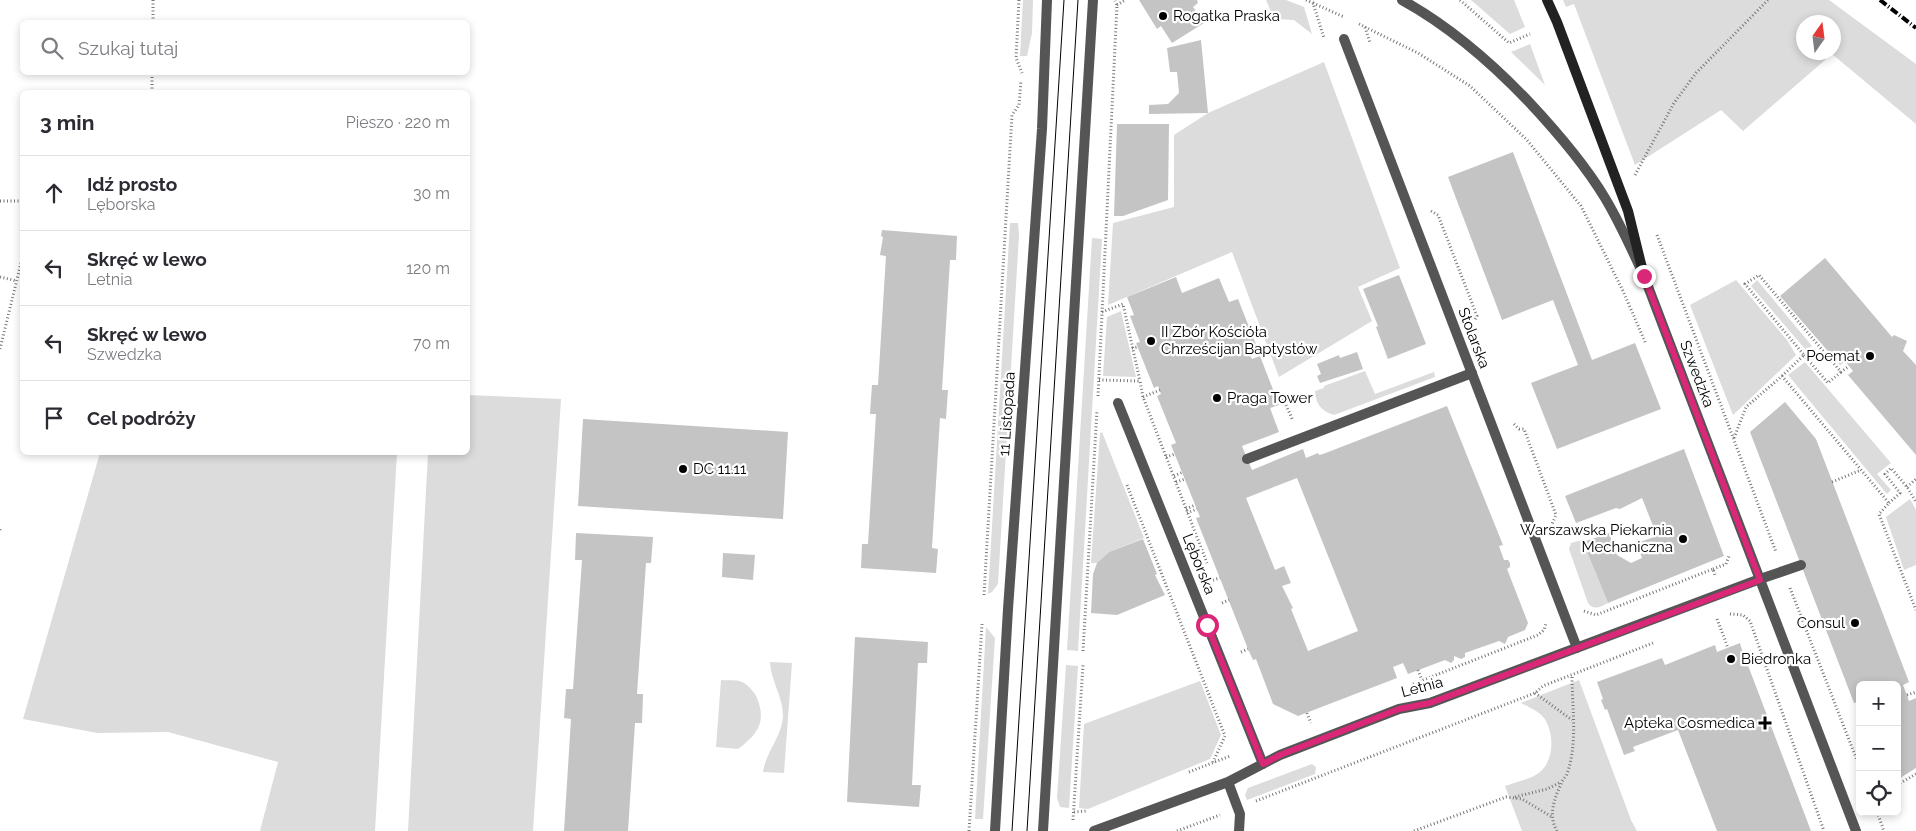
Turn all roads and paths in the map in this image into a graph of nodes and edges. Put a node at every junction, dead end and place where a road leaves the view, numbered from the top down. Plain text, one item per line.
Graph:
1 (153, 0) edge
2 (1019, 0) edge
3 (1047, 0) edge
4 (1092, 0) edge
5 (1114, 0) edge
6 (1125, 0) edge
7 (1306, 0) edge
8 (1402, 0) edge
9 (1460, 0) edge
10 (1547, 0) edge
11 (1768, 0) edge
12 (1313, 3) junction
13 (1117, 5) junction
14 (1347, 19) dead end
15 (153, 20) edge
16 (1356, 23) dead end
17 (1365, 27) junction
18 (1530, 34) dead end
19 (1344, 38) dead end
20 (1324, 39) dead end
21 (1372, 51) dead end
22 (152, 75) edge
23 (152, 90) edge
24 (1631, 168) dead end
25 (0, 200) edge
26 (20, 201) edge
27 (1426, 208) dead end
28 (1655, 230) dead end
29 (20, 268) edge
30 (1644, 276) junction
31 (0, 277) edge
32 (17, 281) junction
33 (1102, 312) junction
34 (1471, 328) dead end
35 (1138, 346) dead end
36 (1132, 348) junction
37 (0, 350) edge
38 (1649, 352) dead end
39 (1804, 355) junction
40 (1849, 366) dead end
41 (1841, 372) junction
42 (1472, 374) junction
43 (1782, 376) junction
44 (1140, 381) dead end
45 (1160, 390) dead end
46 (1144, 397) dead end
47 (1118, 403) dead end
48 (1098, 410) junction
49 (1101, 420) dead end
50 (1509, 420) dead end
51 (1734, 439) junction
52 (1175, 454) dead end
53 (1166, 457) dead end
54 (1247, 459) dead end
55 (1861, 470) junction
56 (1182, 472) dead end
57 (1174, 476) dead end
58 (1185, 479) dead end
59 (1916, 479) edge
60 (1176, 482) dead end
61 (1832, 482) dead end
62 (1126, 485) dead end
63 (1907, 487) junction
64 (1916, 502) edge
65 (1889, 504) junction
66 (1196, 507) dead end
67 (1187, 511) dead end
68 (1551, 527) dead end
69 (1729, 555) dead end
70 (1801, 565) dead end
71 (1713, 569) junction
72 (1783, 571) junction
73 (1220, 578) dead end
74 (1213, 580) dead end
75 (1760, 580) junction
76 (1722, 594) junction
77 (984, 595) dead end
78 (1228, 600) dead end
79 (1222, 602) dead end
80 (1581, 605) dead end
81 (1916, 610) edge
82 (1730, 614) junction
83 (1717, 619) junction
84 (1546, 622) dead end
85 (1708, 622) dead end
86 (982, 624) dead end
87 (1661, 640) dead end
88 (1577, 648) junction
89 (1728, 648) dead end
90 (1248, 649) dead end
91 (1083, 651) dead end
92 (1241, 652) dead end
93 (1082, 665) dead end
94 (1418, 670) dead end
95 (1572, 674) junction
96 (1422, 680) junction
97 (1412, 684) dead end
98 (1916, 692) edge
99 (1535, 694) junction
100 (1907, 695) dead end
101 (1307, 713) dead end
102 (1320, 720) dead end
103 (1572, 720) junction
104 (1311, 723) junction
105 (1302, 727) dead end
106 (1856, 758) edge
107 (1213, 762) dead end
108 (1263, 764) junction
109 (1916, 774) edge
110 (1228, 782) junction
111 (1561, 782) junction
112 (1901, 783) edge
113 (1514, 797) junction
114 (1238, 808) junction
115 (1878, 816) edge
116 (1552, 817) junction
117 (1074, 820) dead end
118 (969, 831) edge
119 (995, 831) edge
120 (1043, 831) edge
121 (1094, 831) edge
122 (1177, 831) edge
123 (1239, 831) edge
124 (1414, 831) edge
125 (1557, 831) edge
126 (1824, 831) edge
127 (1856, 831) edge
128 (1884, 831) edge

1 - 15 path
2 - 77 path
3 - 119 street, 11 Listopada
4 - 120 street
5 - 13 path
6 - 13 path
7 - 12 path
8 - 30 street, Szwedzka
9 - 18 path
10 - 30 main road
11 - 24 path
12 - 14 path
12 - 20 path
13 - 33 path
16 - 17 path
17 - 21 path
17 - 38 path
19 - 42 street, Stolarska
22 - 23 path
25 - 26 path
27 - 34 path
28 - 51 path
29 - 32 path
30 - 75 street, Szwedzka
31 - 32 path
32 - 37 path
33 - 36 path
33 - 48 path
35 - 36 path
36 - 44 path
39 - 41 path
39 - 41 path
39 - 43 path
40 - 41 path
42 - 54 street
42 - 88 street, Stolarska
43 - 51 path
43 - 55 path
45 - 46 path
47 - 108 street, Lęborska
48 - 49 path
48 - 91 path
50 - 68 path
51 - 72 path
52 - 53 path
55 - 61 path
55 - 65 path
56 - 57 path
58 - 60 path
59 - 63 path
62 - 107 path
63 - 64 path
63 - 65 path
65 - 81 path
66 - 67 path
69 - 71 path
70 - 72 street, Letnia
71 - 76 path
71 - 80 path
72 - 75 street, Letnia
72 - 106 path
73 - 74 path
75 - 76 street, Letnia
75 - 127 street, Szwedzka
76 - 82 path
76 - 88 street, Letnia
78 - 79 path
82 - 83 path
82 - 126 path
83 - 85 path
83 - 89 path
84 - 96 path
86 - 118 path
87 - 95 path
88 - 108 street, Letnia
90 - 92 path
93 - 117 path
94 - 96 path
95 - 99 path
95 - 103 path
96 - 97 path
98 - 100 path
99 - 103 path
99 - 114 path
101 - 104 path
102 - 104 path
103 - 111 path
104 - 105 path
108 - 110 street, Letnia
109 - 112 path
110 - 114 street
110 - 121 street, Letnia
111 - 113 path
111 - 116 path
113 - 116 path
113 - 124 path
114 - 122 path
114 - 123 street
115 - 128 path
116 - 125 path

